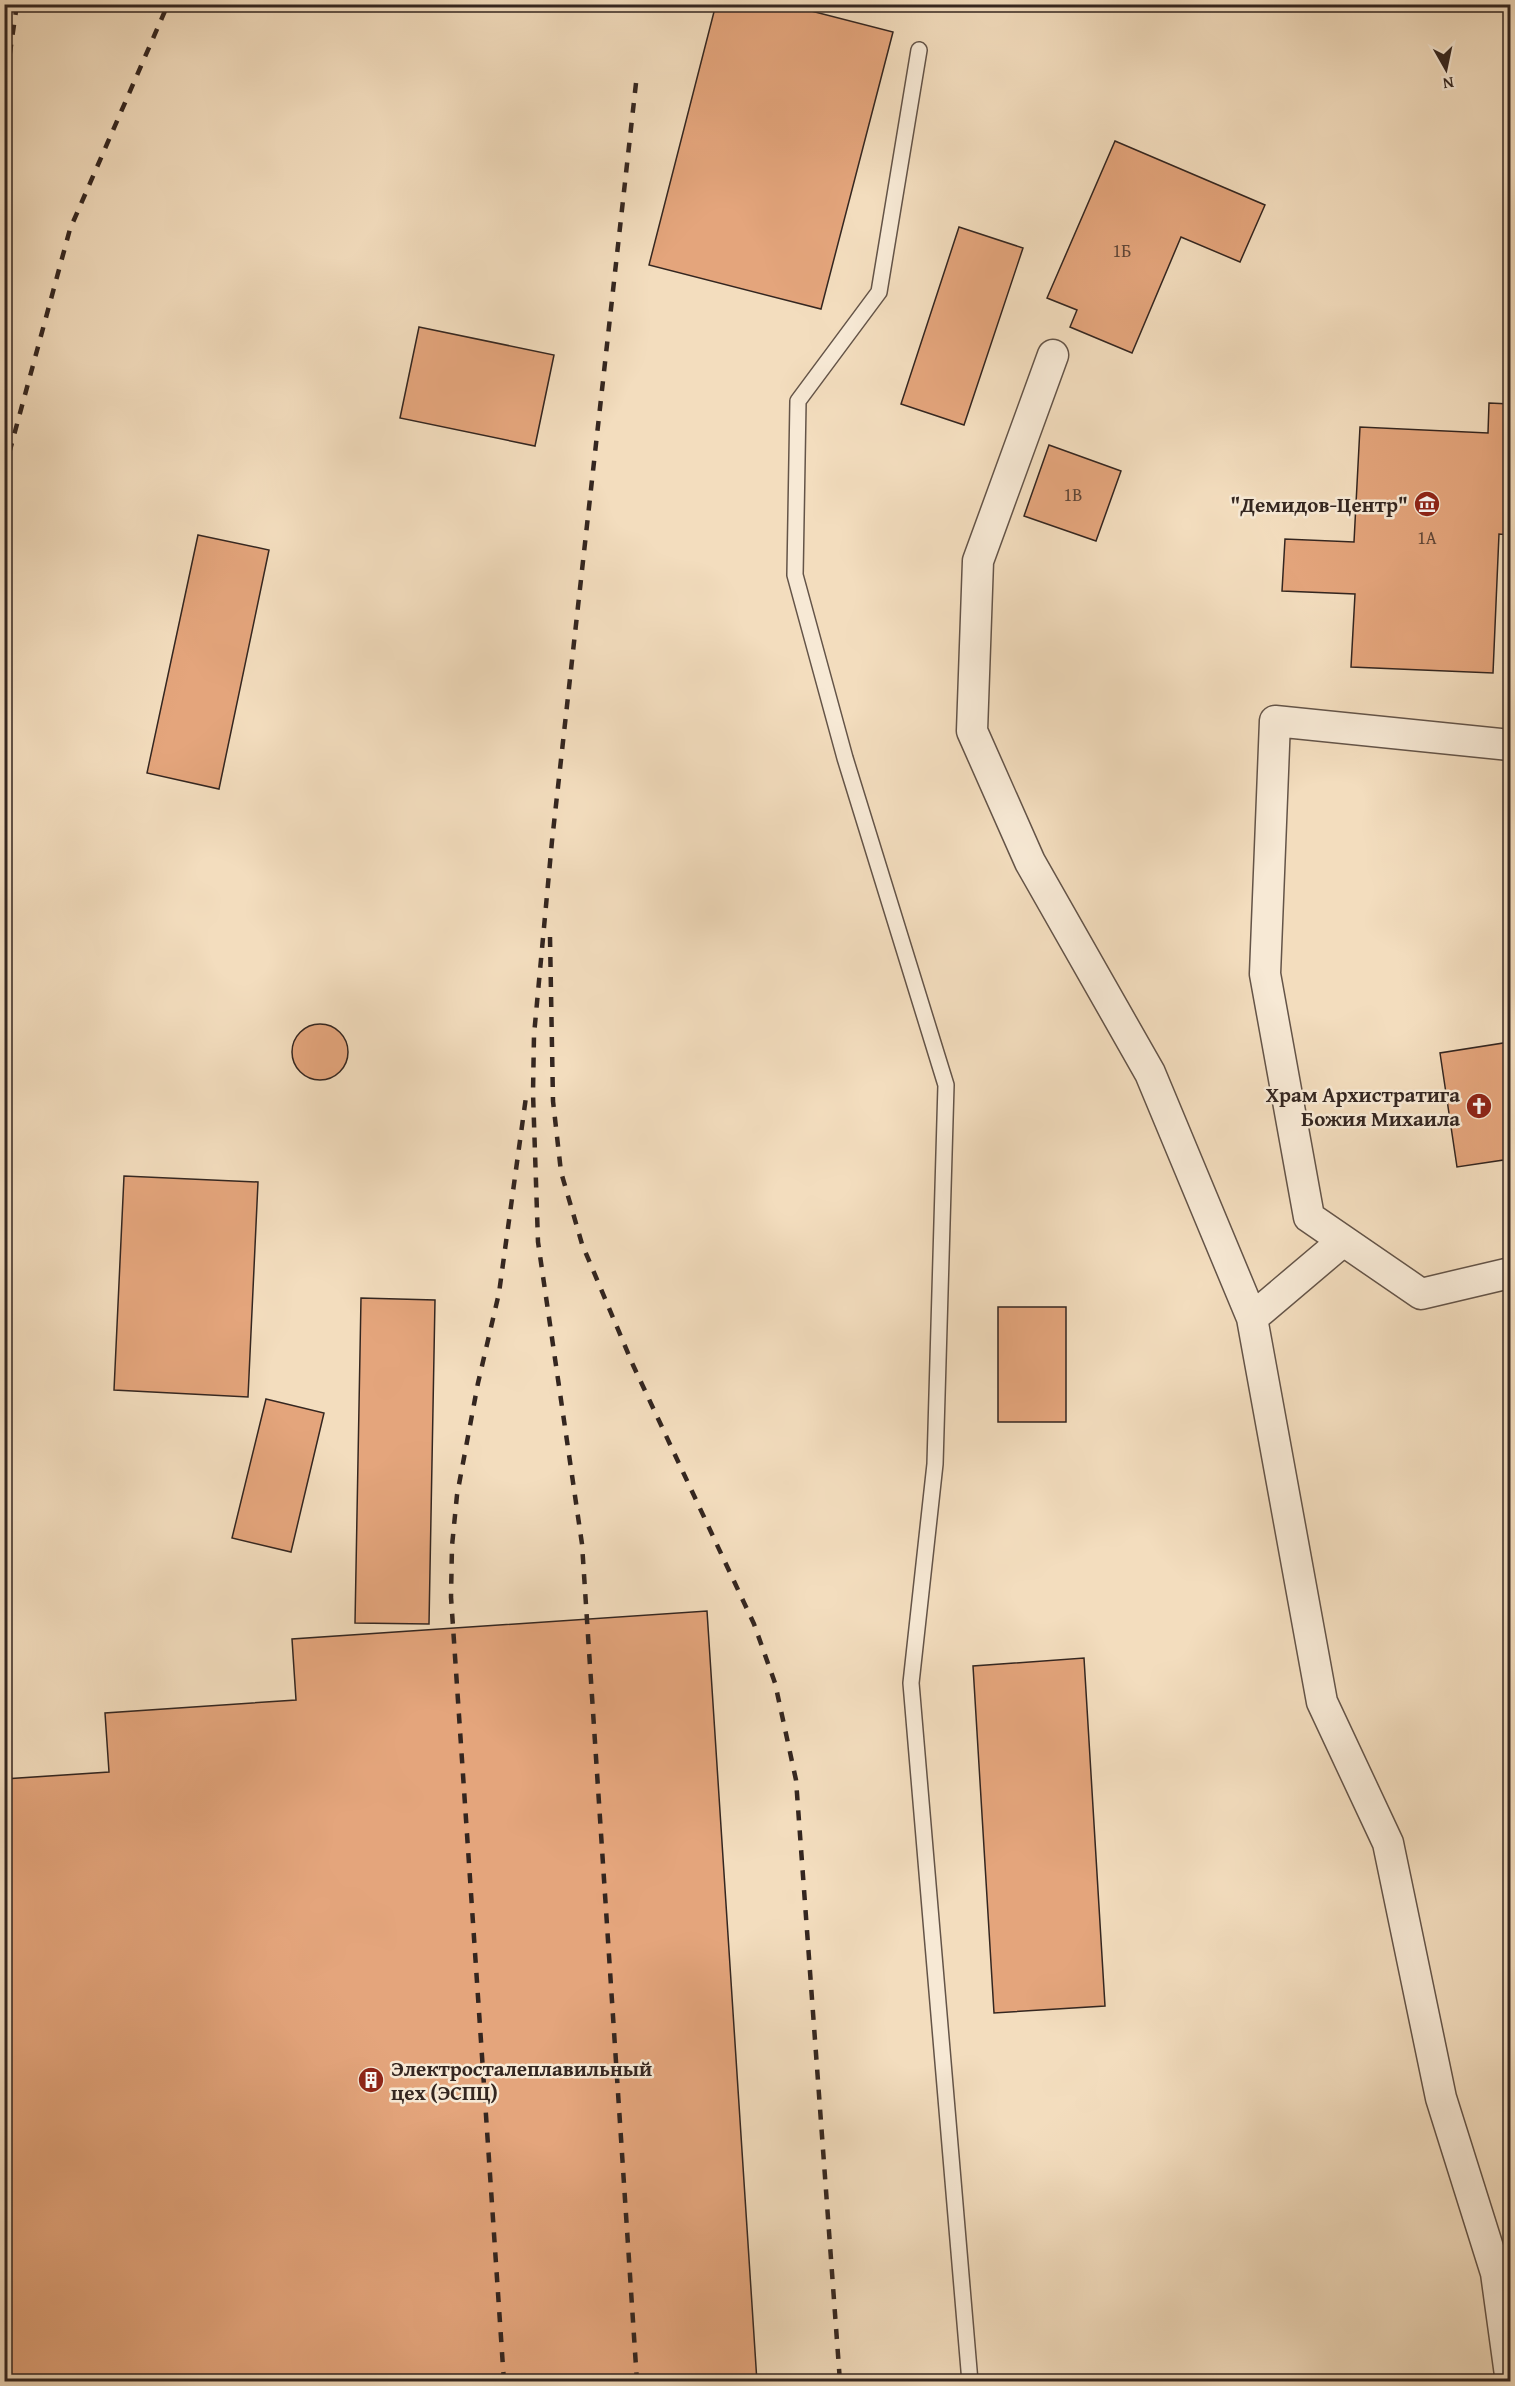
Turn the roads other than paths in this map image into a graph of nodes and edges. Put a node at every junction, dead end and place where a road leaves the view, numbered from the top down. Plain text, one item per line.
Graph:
1 (919, 50) dead end
2 (1053, 356) dead end
3 (1510, 745) edge
4 (1344, 1241) junction
5 (1510, 1273) edge
6 (1252, 1318) junction
7 (1510, 2375) edge
8 (970, 2382) edge

1 - 8 lane
2 - 6 street
3 - 4 street
4 - 5 street
4 - 6 street
6 - 7 street

